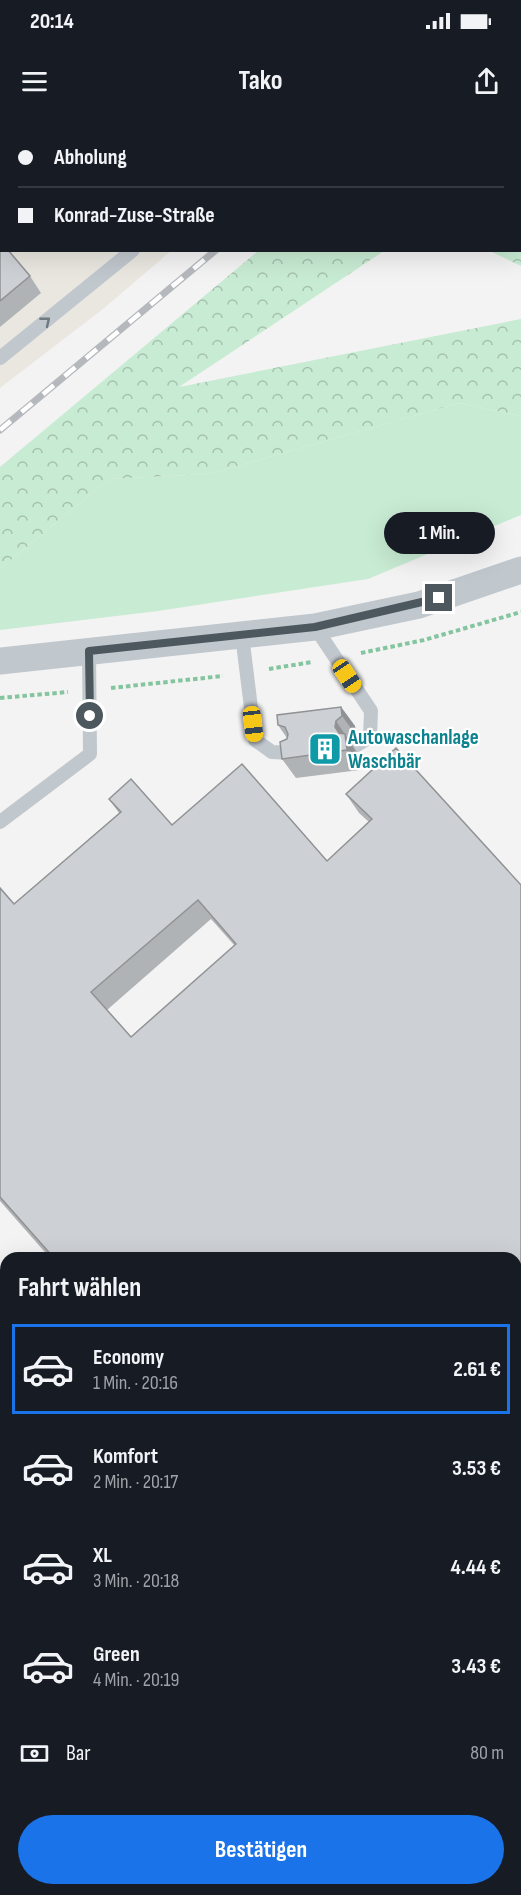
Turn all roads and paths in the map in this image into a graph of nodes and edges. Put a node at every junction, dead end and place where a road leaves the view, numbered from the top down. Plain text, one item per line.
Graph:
1 (131, 252) edge
2 (0, 358) edge
3 (521, 570) edge
4 (315, 627) junction
5 (242, 635) junction
6 (89, 651) junction
7 (0, 661) edge
8 (357, 745) dead end
9 (293, 753) edge
10 (0, 822) edge

2 -> 1 lane
3 - 4 street
4 - 5 street
4 - 8 lane
5 - 6 street
5 - 9 lane
6 - 7 street
6 - 10 lane

